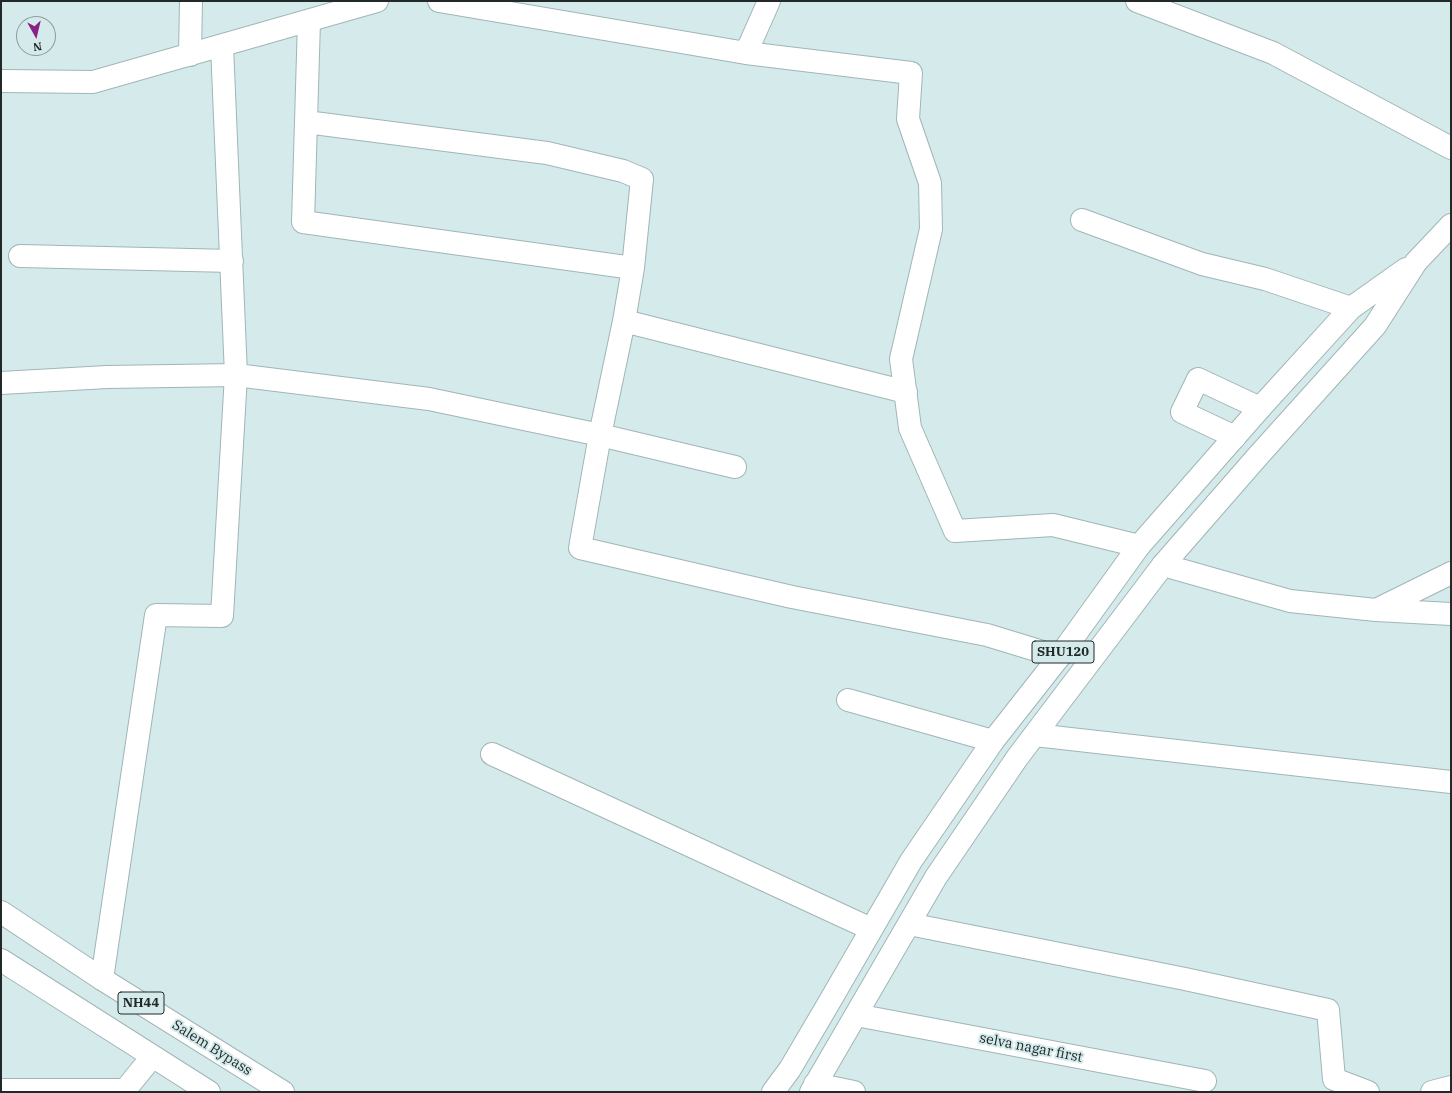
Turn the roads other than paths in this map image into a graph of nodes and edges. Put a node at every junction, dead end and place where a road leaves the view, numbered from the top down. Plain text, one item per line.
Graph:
1 (191, 1) edge
2 (377, 1) edge
3 (439, 1) edge
4 (770, 1) edge
5 (1136, 1) edge
6 (309, 20) junction
7 (222, 46) junction
8 (746, 53) junction
9 (190, 55) junction
10 (1, 81) edge
11 (306, 122) junction
12 (1451, 148) edge
13 (1082, 220) dead end
14 (1451, 225) edge
15 (20, 256) dead end
16 (232, 260) junction
17 (1416, 262) junction
18 (633, 268) junction
19 (1351, 308) junction
20 (624, 321) junction
21 (236, 376) junction
22 (1, 383) edge
23 (906, 392) junction
24 (1260, 408) junction
25 (600, 435) junction
26 (1235, 437) junction
27 (735, 466) dead end
28 (1139, 546) junction
29 (1163, 565) junction
30 (1451, 573) edge
31 (1376, 610) junction
32 (1451, 614) edge
33 (1059, 657) junction
34 (848, 700) dead end
35 (1035, 735) junction
36 (993, 741) junction
37 (492, 754) dead end
38 (1451, 782) edge
39 (1, 912) edge
40 (909, 924) junction
41 (871, 929) junction
42 (1, 960) edge
43 (102, 979) junction
44 (856, 1016) junction
45 (152, 1057) junction
46 (1205, 1081) dead end
47 (1451, 1087) edge
48 (813, 1088) edge
49 (1, 1090) edge
50 (209, 1092) edge
51 (282, 1092) edge
52 (773, 1092) edge
53 (854, 1092) edge
54 (1368, 1092) edge
55 (1432, 1092) edge

1 - 9 main road
2 - 6 main road
3 - 8 main road
4 - 8 main road
5 - 12 main road
6 - 7 main road
6 - 11 main road
7 - 9 main road
7 - 16 main road
8 - 23 main road
9 - 10 main road
11 - 18 main road
11 - 18 main road
13 - 19 main road
14 - 17 main road, SHU120
15 - 16 main road
16 - 21 main road
17 - 19 main road, SHU120
17 - 29 main road, SHU120
18 - 20 main road
19 - 24 main road, SHU120
20 - 23 main road
20 - 25 main road
21 - 22 main road
21 - 25 main road
21 - 43 main road
23 - 28 main road
24 - 26 main road, SHU120
24 - 26 main road
25 - 27 main road
25 - 33 main road
26 - 28 main road, SHU120
28 - 33 main road, SHU120
29 - 31 main road
29 - 35 main road, SHU120
30 - 31 main road
31 - 32 main road
33 - 36 main road, SHU120
34 - 36 main road
35 - 38 main road
35 - 40 main road, SHU120
36 - 41 main road, SHU120
37 - 41 main road
39 - 43 main road, Salem Bypass / NH44
40 - 44 main road, SHU120
40 - 54 main road
41 - 52 main road, SHU120
42 - 45 main road, NH44
43 - 51 main road, Salem Bypass / NH44
44 - 46 main road, selva nagar first
44 - 48 main road, SHU120
45 - 49 main road
45 - 50 main road, NH44
47 - 55 main road
48 - 53 main road

